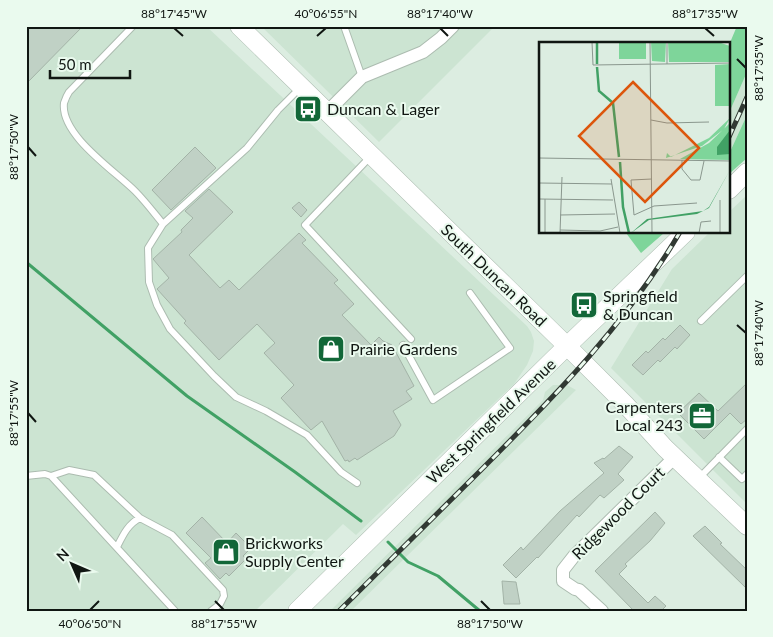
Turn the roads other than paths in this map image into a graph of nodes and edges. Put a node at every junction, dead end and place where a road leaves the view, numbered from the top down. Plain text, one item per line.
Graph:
1 (132, 26) edge
2 (239, 26) edge
3 (344, 26) edge
4 (453, 26) edge
5 (362, 77) junction
6 (301, 87) junction
7 (327, 112) junction
8 (371, 155) junction
9 (746, 174) edge
10 (730, 189) edge
11 (163, 224) junction
12 (684, 234) edge
13 (747, 276) edge
14 (470, 293) dead end
15 (701, 321) dead end
16 (411, 339) dead end
17 (403, 345) dead end
18 (566, 346) junction
19 (747, 429) edge
20 (675, 457) junction
21 (719, 457) junction
22 (747, 474) edge
23 (26, 476) edge
24 (51, 476) junction
25 (698, 478) junction
26 (357, 482) dead end
27 (140, 518) junction
28 (747, 526) edge
29 (117, 547) junction
30 (175, 611) edge
31 (211, 611) edge
32 (297, 611) edge
33 (602, 611) edge

1 - 11 lane
2 - 6 main road, South Duncan Road
3 - 5 lane
4 - 5 street
5 - 7 street
6 - 7 main road, South Duncan Road
6 - 11 lane
7 - 8 main road, South Duncan Road
8 - 16 lane
8 - 18 main road, South Duncan Road
9 - 10 main road
11 - 26 lane
12 - 18 main road, West Springfield Avenue
13 - 15 lane
14 - 17 lane
18 - 20 main road, South Duncan Road
18 - 32 main road, West Springfield Avenue
19 - 21 lane
20 - 25 main road, South Duncan Road
20 - 33 street, Ridgewood Court
21 - 22 lane
21 - 25 lane
23 - 24 lane
24 - 27 lane
24 - 29 lane
25 - 28 main road, South Duncan Road
27 - 29 lane
27 - 31 lane
29 - 30 lane

